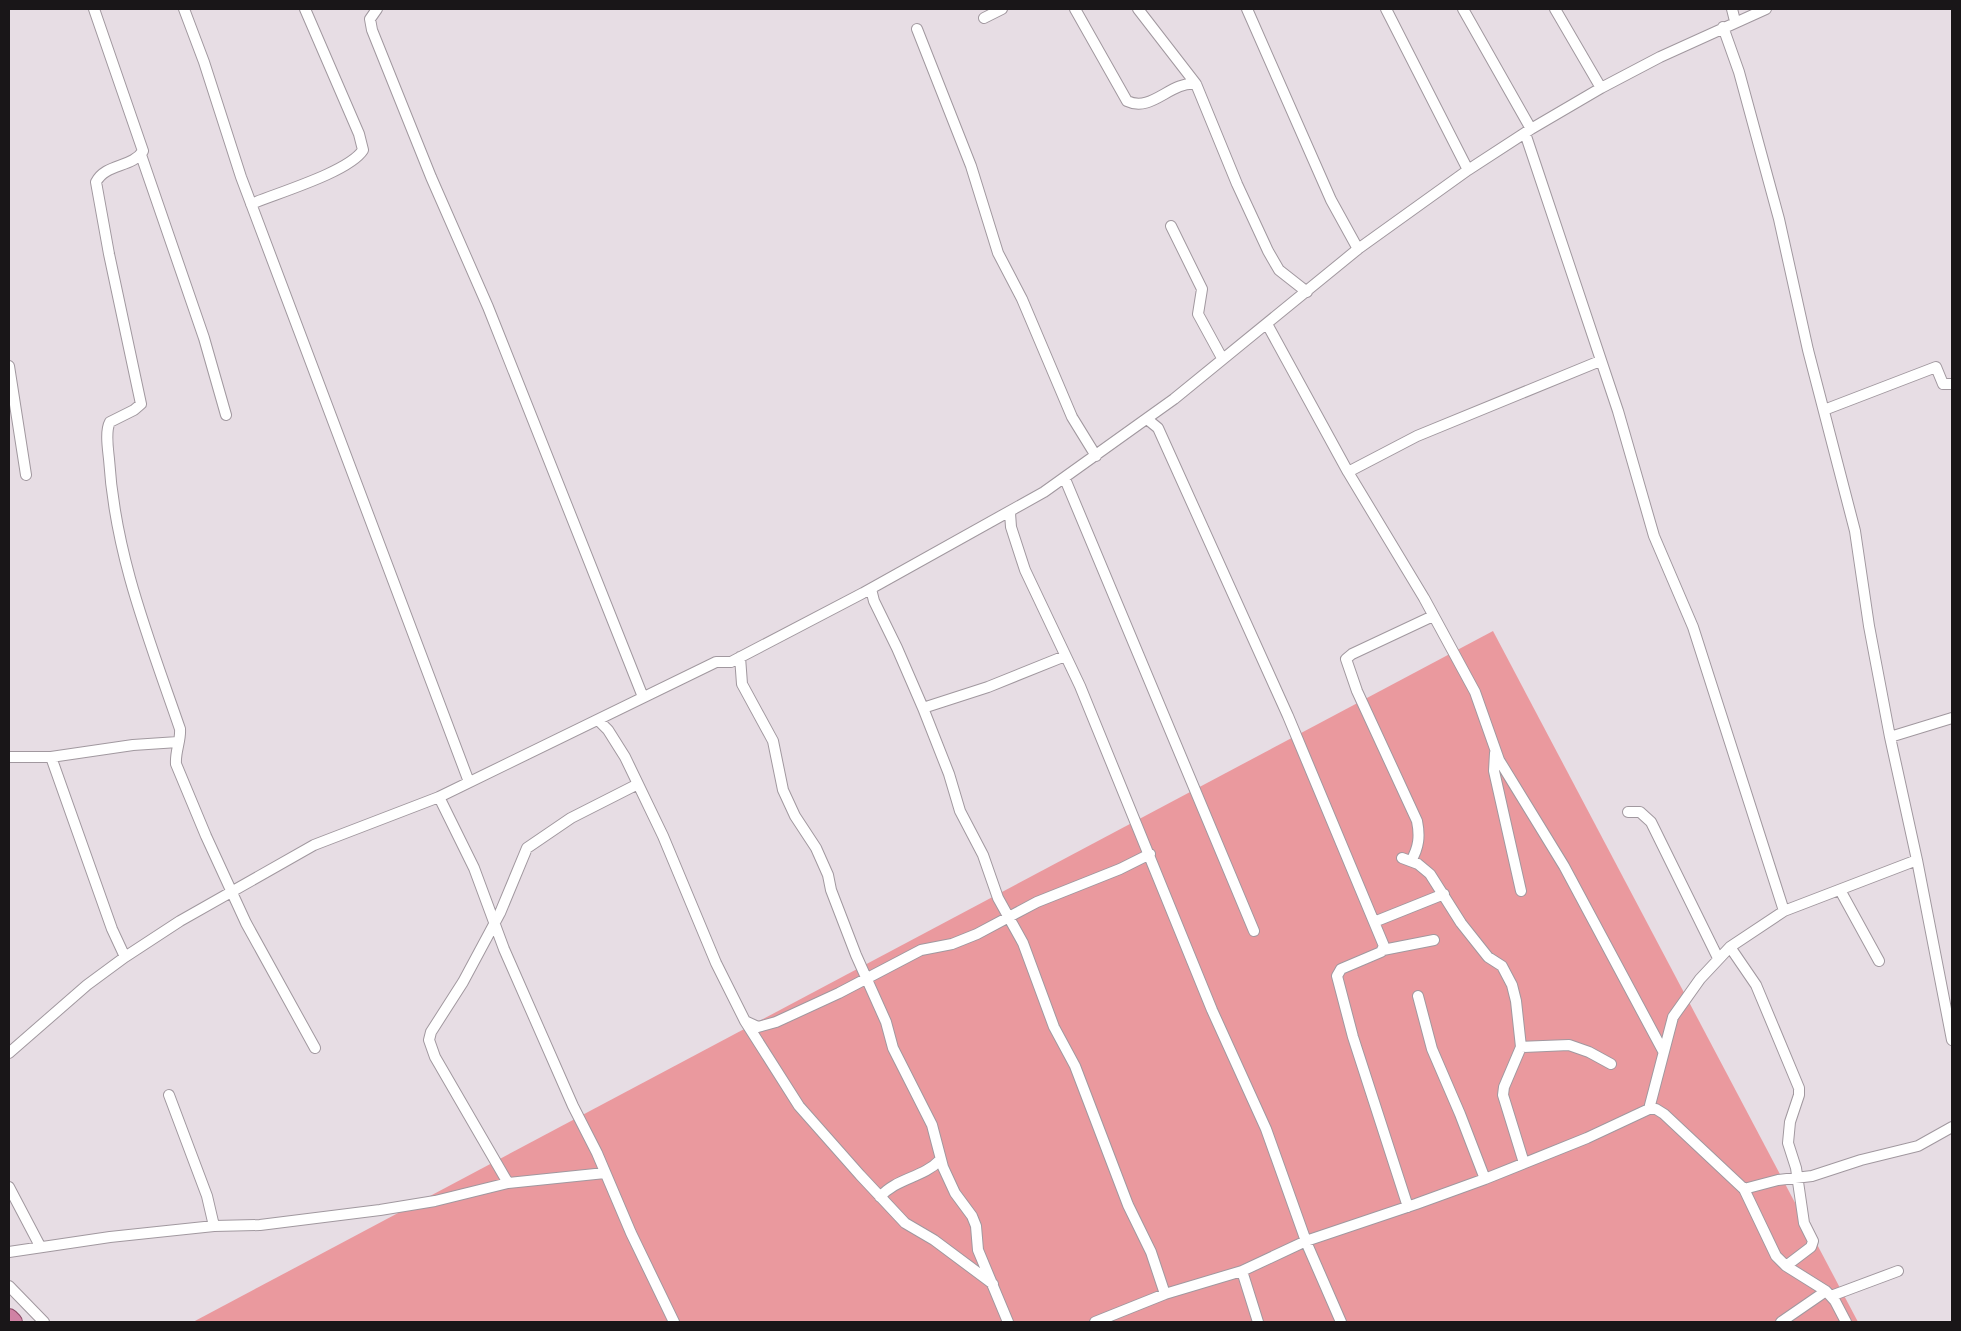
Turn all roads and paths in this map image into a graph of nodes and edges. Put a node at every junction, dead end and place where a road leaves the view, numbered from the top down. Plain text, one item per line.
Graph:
1 (94, 9) edge
2 (184, 9) edge
3 (305, 9) edge
4 (377, 9) edge
5 (1002, 9) edge
6 (1075, 9) edge
7 (1138, 9) edge
8 (1247, 9) edge
9 (1386, 9) edge
10 (1462, 9) edge
11 (1555, 9) edge
12 (1732, 9) edge
13 (1766, 9) edge
14 (984, 18) dead end
15 (1735, 21) junction
16 (1723, 27) junction
17 (917, 29) dead end
18 (1196, 84) junction
19 (1601, 88) junction
20 (1528, 131) junction
21 (141, 155) junction
22 (1468, 170) junction
23 (252, 204) junction
24 (1171, 226) dead end
25 (1358, 249) junction
26 (1307, 292) junction
27 (1267, 324) junction
28 (1222, 358) junction
29 (1600, 361) junction
30 (9, 366) edge
31 (1952, 384) edge
32 (1824, 410) junction
33 (226, 415) dead end
34 (1147, 419) junction
35 (1096, 456) junction
36 (1348, 472) junction
37 (26, 475) dead end
38 (1065, 479) junction
39 (1010, 513) junction
40 (871, 589) junction
41 (1433, 616) junction
42 (1065, 656) junction
43 (740, 657) junction
44 (643, 697) junction
45 (923, 708) junction
46 (1952, 718) edge
47 (598, 720) junction
48 (1890, 736) junction
49 (178, 742) junction
50 (1495, 752) junction
51 (9, 757) edge
52 (51, 757) junction
53 (469, 782) junction
54 (638, 784) junction
55 (439, 797) junction
56 (1628, 812) dead end
57 (1150, 854) junction
58 (1917, 860) junction
59 (1840, 890) junction
60 (231, 891) junction
61 (1521, 891) dead end
62 (1444, 894) junction
63 (1784, 911) junction
64 (1008, 917) junction
65 (1374, 922) junction
66 (495, 923) junction
67 (1254, 931) dead end
68 (1434, 940) dead end
69 (1730, 947) junction
70 (1383, 950) junction
71 (125, 957) junction
72 (1718, 958) junction
73 (1879, 961) dead end
74 (867, 978) junction
75 (1418, 996) dead end
76 (745, 1021) junction
77 (1952, 1040) edge
78 (1521, 1047) junction
79 (315, 1048) dead end
80 (1663, 1050) junction
81 (9, 1052) edge
82 (1611, 1064) dead end
83 (169, 1095) dead end
84 (1649, 1109) junction
85 (1952, 1127) edge
86 (940, 1160) junction
87 (1524, 1163) junction
88 (606, 1172) junction
89 (1485, 1178) junction
90 (1797, 1178) junction
91 (508, 1183) junction
92 (9, 1187) edge
93 (1744, 1190) junction
94 (880, 1197) junction
95 (1408, 1207) junction
96 (214, 1226) junction
97 (1306, 1241) junction
98 (40, 1246) junction
99 (9, 1252) edge
100 (1786, 1266) junction
101 (1242, 1271) junction
102 (1898, 1271) dead end
103 (993, 1284) junction
104 (9, 1286) edge
105 (1165, 1294) junction
106 (1829, 1294) junction
107 (9, 1318) edge
108 (1101, 1321) edge
109 (13, 1322) edge
110 (44, 1322) edge
111 (674, 1322) edge
112 (1008, 1322) edge
113 (1258, 1322) edge
114 (1340, 1322) edge
115 (1781, 1322) edge
116 (1846, 1322) edge

1 - 21 street
2 - 23 street
3 - 23 street
4 - 44 street
5 - 14 street
6 - 18 street
7 - 18 street
8 - 25 street
9 - 22 street
10 - 20 street
11 - 19 street
12 - 15 street
13 - 15 street
15 - 16 street
16 - 19 street
16 - 32 street
17 - 35 street
18 - 26 street
19 - 20 street
20 - 22 street
20 - 29 street
21 - 33 street
21 - 49 street
22 - 25 street
23 - 53 street
24 - 28 street
25 - 26 street
26 - 27 street
27 - 28 street
27 - 36 street
28 - 34 street
29 - 36 street
29 - 63 street
30 - 37 street
31 - 32 street
32 - 48 street
34 - 35 street
34 - 65 street
35 - 38 street
36 - 41 street
38 - 39 street
38 - 67 street
39 - 40 street
39 - 42 street
40 - 43 street
40 - 45 street
41 - 50 street
41 - 62 street
42 - 45 street
42 - 57 street
43 - 44 street
43 - 74 street
44 - 47 street
45 - 64 street
46 - 48 street
47 - 53 street
47 - 54 street
48 - 58 street
49 - 52 street
49 - 60 street
50 - 61 street
50 - 80 street
51 - 52 street
52 - 71 street
53 - 55 street
54 - 66 street
54 - 76 street
55 - 60 street
55 - 66 street
56 - 72 street
57 - 64 street
57 - 97 street
58 - 59 street
58 - 77 street
59 - 63 street
59 - 73 street
60 - 71 street
60 - 79 street
62 - 65 street
62 - 78 street
63 - 69 street
64 - 74 street
64 - 105 street
65 - 70 street
66 - 88 street
66 - 91 street
68 - 70 street
69 - 72 street
69 - 90 street
70 - 95 street
71 - 81 street
72 - 80 street
74 - 76 street
74 - 86 street
75 - 89 street
76 - 94 street
78 - 82 street
78 - 87 street
80 - 84 street
83 - 96 street
84 - 87 street
84 - 93 street
85 - 90 street
86 - 94 street
86 - 103 street
87 - 89 street
88 - 91 street
88 - 111 street
89 - 95 street
90 - 93 street
90 - 100 street
91 - 96 street
92 - 98 street
93 - 100 street
94 - 103 street
95 - 97 street
96 - 98 street
97 - 101 street
97 - 114 street
98 - 99 street
100 - 106 street
101 - 105 street
101 - 113 street
102 - 106 street
103 - 112 street
104 - 110 street
105 - 108 street
106 - 115 street
106 - 116 street
107 - 109 highway

